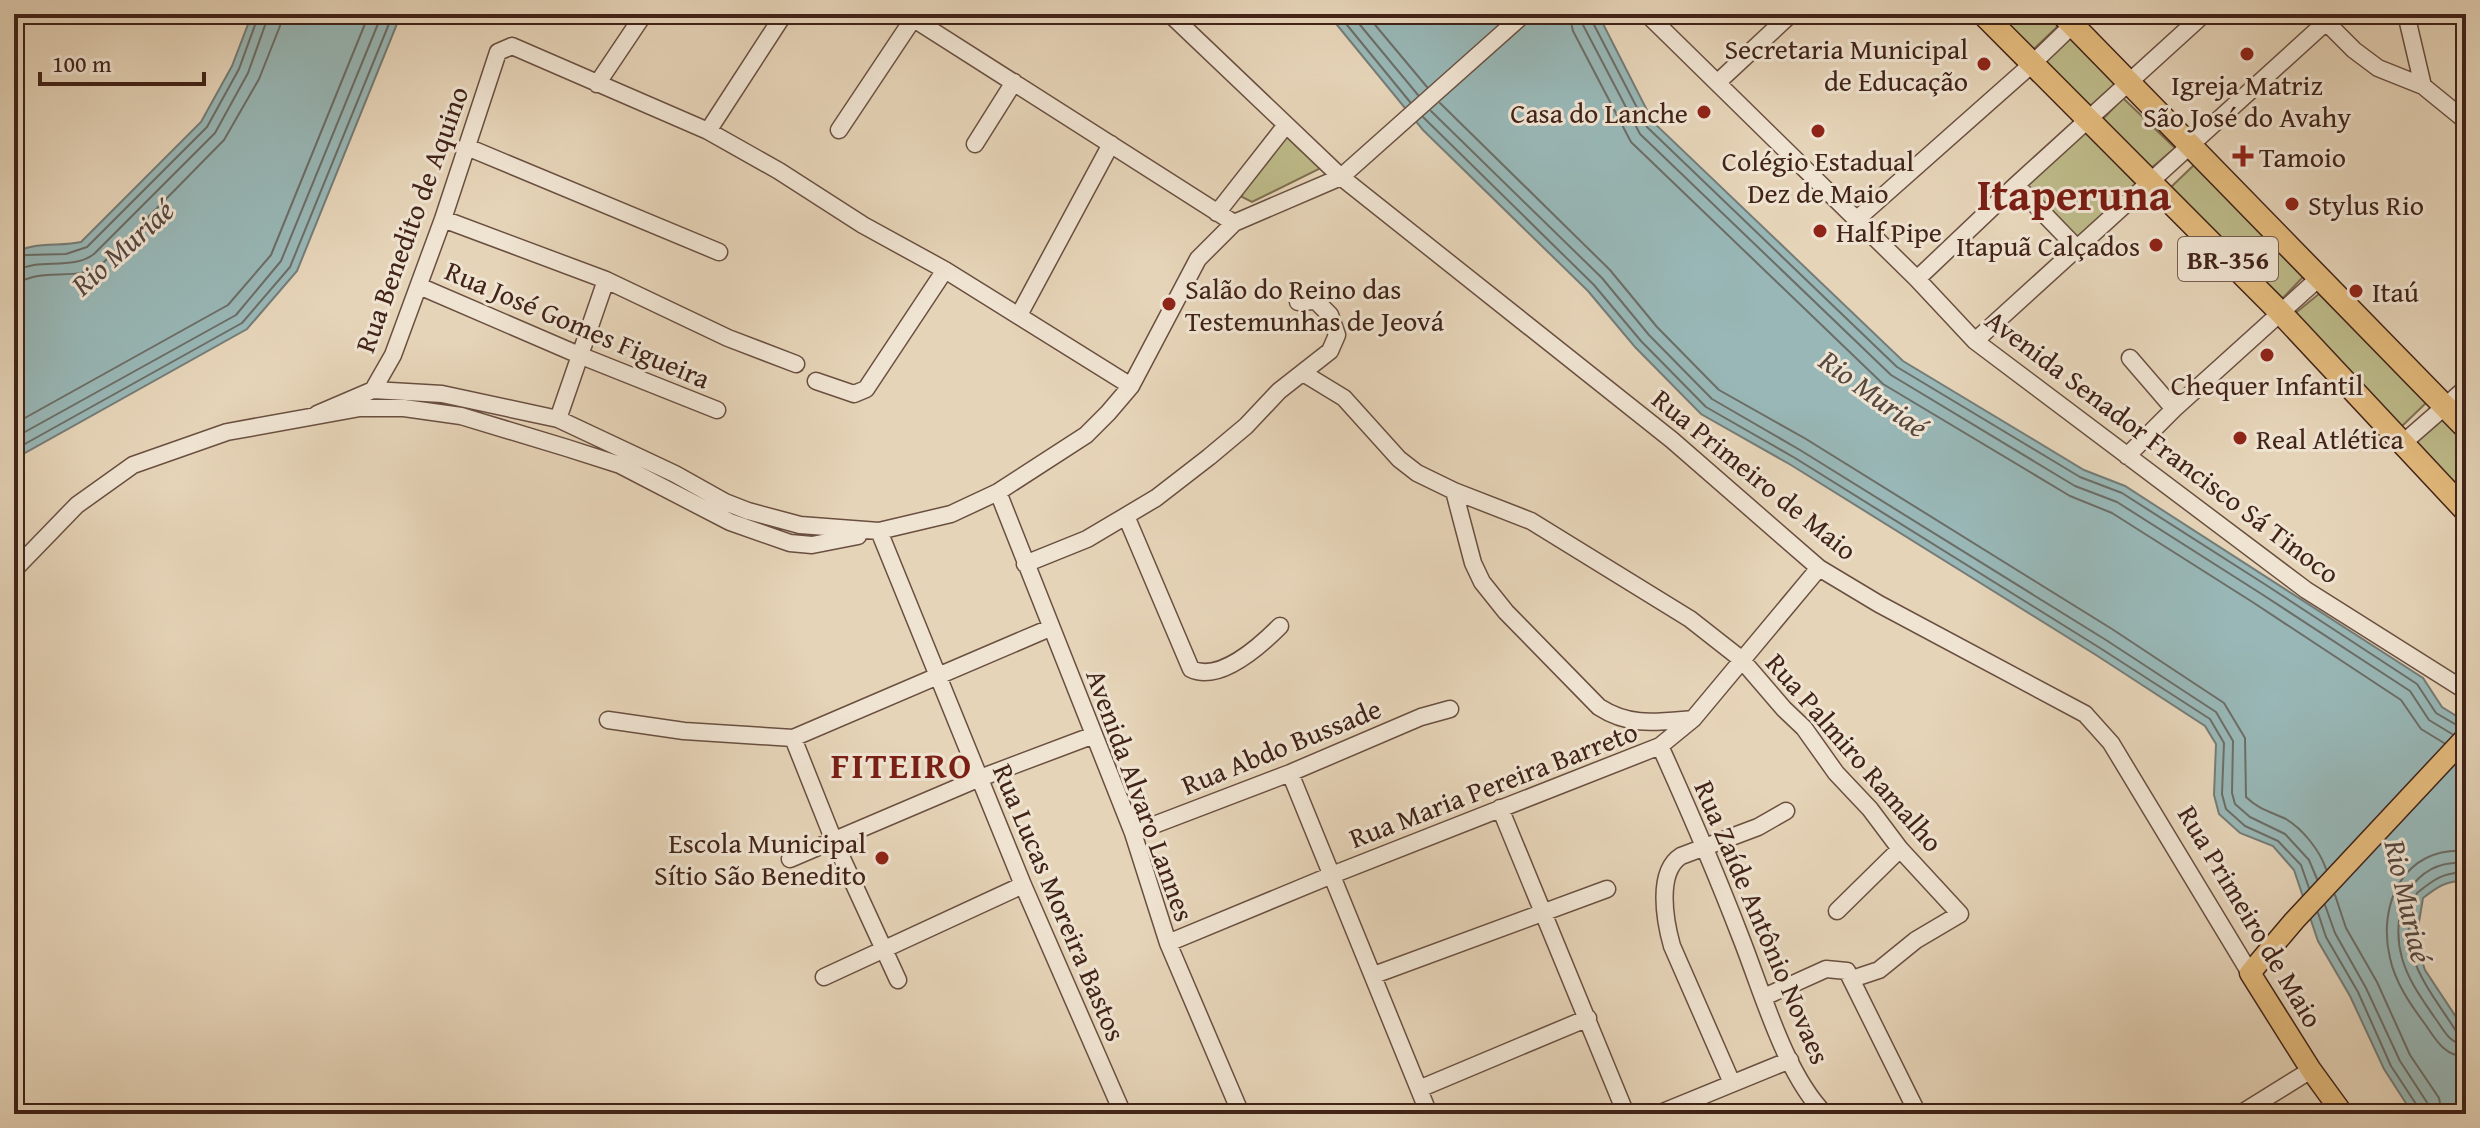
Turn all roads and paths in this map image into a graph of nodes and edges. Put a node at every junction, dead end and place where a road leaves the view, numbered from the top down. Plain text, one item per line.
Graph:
1 (644, 14) edge
2 (784, 14) edge
3 (1170, 14) edge
4 (1524, 14) edge
5 (1636, 14) edge
6 (1791, 14) edge
7 (1983, 14) edge
8 (2204, 14) edge
9 (2406, 14) edge
10 (909, 16) edge
11 (2073, 18) edge
12 (2322, 18) edge
13 (1653, 20) edge
14 (2032, 64) junction
15 (1014, 82) junction
16 (1718, 82) junction
17 (2127, 82) junction
18 (597, 84) junction
19 (2423, 86) junction
20 (2088, 121) junction
21 (2466, 121) edge
22 (1286, 125) junction
23 (839, 130) dead end
24 (708, 131) junction
25 (975, 144) dead end
26 (1111, 144) junction
27 (2189, 144) junction
28 (467, 147) junction
29 (1341, 177) junction
30 (2149, 181) junction
31 (2016, 185) junction
32 (1217, 213) junction
33 (443, 219) junction
34 (1856, 220) junction
35 (1234, 223) junction
36 (2076, 247) junction
37 (719, 252) dead end
38 (945, 270) junction
39 (2319, 278) junction
40 (1917, 279) junction
41 (606, 280) junction
42 (419, 286) junction
43 (1298, 302) dead end
44 (2280, 312) junction
45 (1019, 315) junction
46 (1975, 341) junction
47 (579, 355) junction
48 (2130, 358) dead end
49 (796, 364) dead end
50 (1303, 373) junction
51 (816, 381) dead end
52 (1131, 386) junction
53 (373, 390) junction
54 (2455, 396) edge
55 (2174, 409) junction
56 (717, 410) dead end
57 (317, 414) junction
58 (558, 419) junction
59 (2466, 428) edge
60 (2403, 443) junction
61 (2127, 456) junction
62 (1454, 491) junction
63 (998, 492) junction
64 (2466, 511) edge
65 (1126, 516) junction
66 (879, 531) junction
67 (1025, 564) junction
68 (1819, 568) junction
69 (14, 570) edge
70 (1280, 626) dead end
71 (1050, 628) junction
72 (1741, 659) junction
73 (937, 677) junction
74 (2466, 691) edge
75 (1450, 709) dead end
76 (1693, 719) junction
77 (608, 720) dead end
78 (1094, 735) junction
79 (2466, 737) edge
80 (793, 738) junction
81 (1660, 746) junction
82 (1290, 773) junction
83 (980, 778) junction
84 (1500, 808) junction
85 (1786, 811) dead end
86 (1133, 833) junction
87 (834, 841) junction
88 (1705, 847) junction
89 (1900, 849) junction
90 (790, 859) dead end
91 (1332, 875) junction
92 (1023, 885) junction
93 (1607, 889) dead end
94 (1837, 911) dead end
95 (1544, 912) junction
96 (1168, 943) junction
97 (884, 949) junction
98 (2250, 973) junction
99 (1374, 975) junction
100 (824, 977) dead end
101 (1852, 979) junction
102 (898, 980) dead end
103 (1764, 997) junction
104 (1588, 1018) junction
105 (1790, 1060) junction
106 (2311, 1070) junction
107 (1732, 1083) junction
108 (1419, 1089) junction
109 (1123, 1114) edge
110 (1241, 1114) edge
111 (1429, 1114) edge
112 (1626, 1114) edge
113 (1658, 1114) edge
114 (1825, 1114) edge
115 (1918, 1114) edge
116 (2240, 1114) edge
117 (2343, 1114) edge

1 - 18 street
2 - 24 street
3 - 22 street, Rua Primeiro de Maio
4 - 29 street
5 - 13 street, Avenida Senador Francisco Sá Tinoco
6 - 16 street
7 - 14 highway, BR-356
8 - 17 street
9 - 19 street
10 - 15 street
10 - 23 street
11 - 14 street
11 - 17 highway, BR-356
12 - 19 street
12 - 27 street
13 - 16 street, Avenida Senador Francisco Sá Tinoco
14 - 20 highway, BR-356
14 - 34 street
15 - 25 street
15 - 26 street
16 - 34 street, Avenida Senador Francisco Sá Tinoco
17 - 20 street
17 - 27 highway, BR-356
18 - 24 street
18 - 28 street, Rua Benedito de Aquino
19 - 21 street
20 - 30 highway, BR-356
20 - 31 street
22 - 29 street, Rua Primeiro de Maio
22 - 32 street
24 - 38 street
26 - 32 street
26 - 45 street
27 - 30 street
27 - 39 highway, BR-356
28 - 33 street, Rua Benedito de Aquino
28 - 37 street
29 - 35 street
29 - 68 street, Rua Primeiro de Maio
30 - 36 street
30 - 44 highway, BR-356
31 - 36 street
31 - 40 street
32 - 35 street
33 - 41 street
33 - 42 street, Rua Benedito de Aquino
34 - 40 street, Avenida Senador Francisco Sá Tinoco
35 - 52 street
36 - 46 street
38 - 45 street
38 - 51 street
39 - 44 street
39 - 54 highway, BR-356
40 - 46 street, Avenida Senador Francisco Sá Tinoco
41 - 47 street
41 - 49 street
42 - 47 street, Rua José Gomes Figueira
42 - 53 street, Rua Benedito de Aquino
43 - 50 street
44 - 55 street
44 - 60 highway, BR-356
45 - 52 street
46 - 61 street, Avenida Senador Francisco Sá Tinoco
47 - 56 street, Rua José Gomes Figueira
47 - 58 street
48 - 55 street
50 - 62 street, Rua Palmiro Ramalho
50 - 65 street
52 - 63 street
53 - 57 street, Rua Benedito de Aquino
53 - 58 street
54 - 59 highway, BR-356
54 - 60 street
55 - 61 street
57 - 66 street
57 - 69 street
58 - 66 street
60 - 64 highway, BR-356
61 - 74 street, Avenida Senador Francisco Sá Tinoco
62 - 72 street, Rua Palmiro Ramalho
62 - 76 street
63 - 66 street
63 - 67 street, Avenida Alvaro Lannes
65 - 67 street
65 - 70 street
66 - 73 street, Rua Lucas Moreira Bastos
67 - 71 street, Avenida Alvaro Lannes
68 - 72 street, Rua Maria Pereira Barreto
68 - 98 street, Rua Primeiro de Maio
71 - 73 street
71 - 78 street, Avenida Alvaro Lannes
72 - 76 street, Rua Maria Pereira Barreto
72 - 89 street, Rua Palmiro Ramalho
73 - 80 street
73 - 83 street, Rua Lucas Moreira Bastos
75 - 82 street, Rua Abdo Bussade
76 - 81 street, Rua Maria Pereira Barreto
77 - 80 street
78 - 83 street
78 - 86 street, Avenida Alvaro Lannes
79 - 98 main road
80 - 87 street
81 - 84 street, Rua Maria Pereira Barreto
81 - 88 street, Rua Zaíde Antônio Novaes
82 - 86 street, Rua Abdo Bussade
82 - 91 street
83 - 87 street
83 - 92 street, Rua Lucas Moreira Bastos
84 - 91 street, Rua Maria Pereira Barreto
84 - 95 street
85 - 88 street
86 - 96 street, Avenida Alvaro Lannes
87 - 90 street
87 - 97 street
88 - 103 street, Rua Zaíde Antônio Novaes
88 - 107 street
89 - 94 street
89 - 101 street, Rua Palmiro Ramalho
91 - 96 street, Rua Maria Pereira Barreto
91 - 99 street
92 - 97 street
92 - 109 street, Rua Lucas Moreira Bastos
93 - 95 street
95 - 99 street
95 - 104 street
96 - 110 street, Avenida Alvaro Lannes
97 - 100 street
97 - 102 street
98 - 106 main road, Rua Primeiro de Maio
99 - 108 street
101 - 103 street
101 - 115 street
103 - 105 street, Rua Zaíde Antônio Novaes
104 - 108 street
104 - 112 street
105 - 107 street
105 - 114 street, Rua Zaíde Antônio Novaes
106 - 116 street
106 - 117 main road, Rua Primeiro de Maio
107 - 113 street
108 - 111 street

